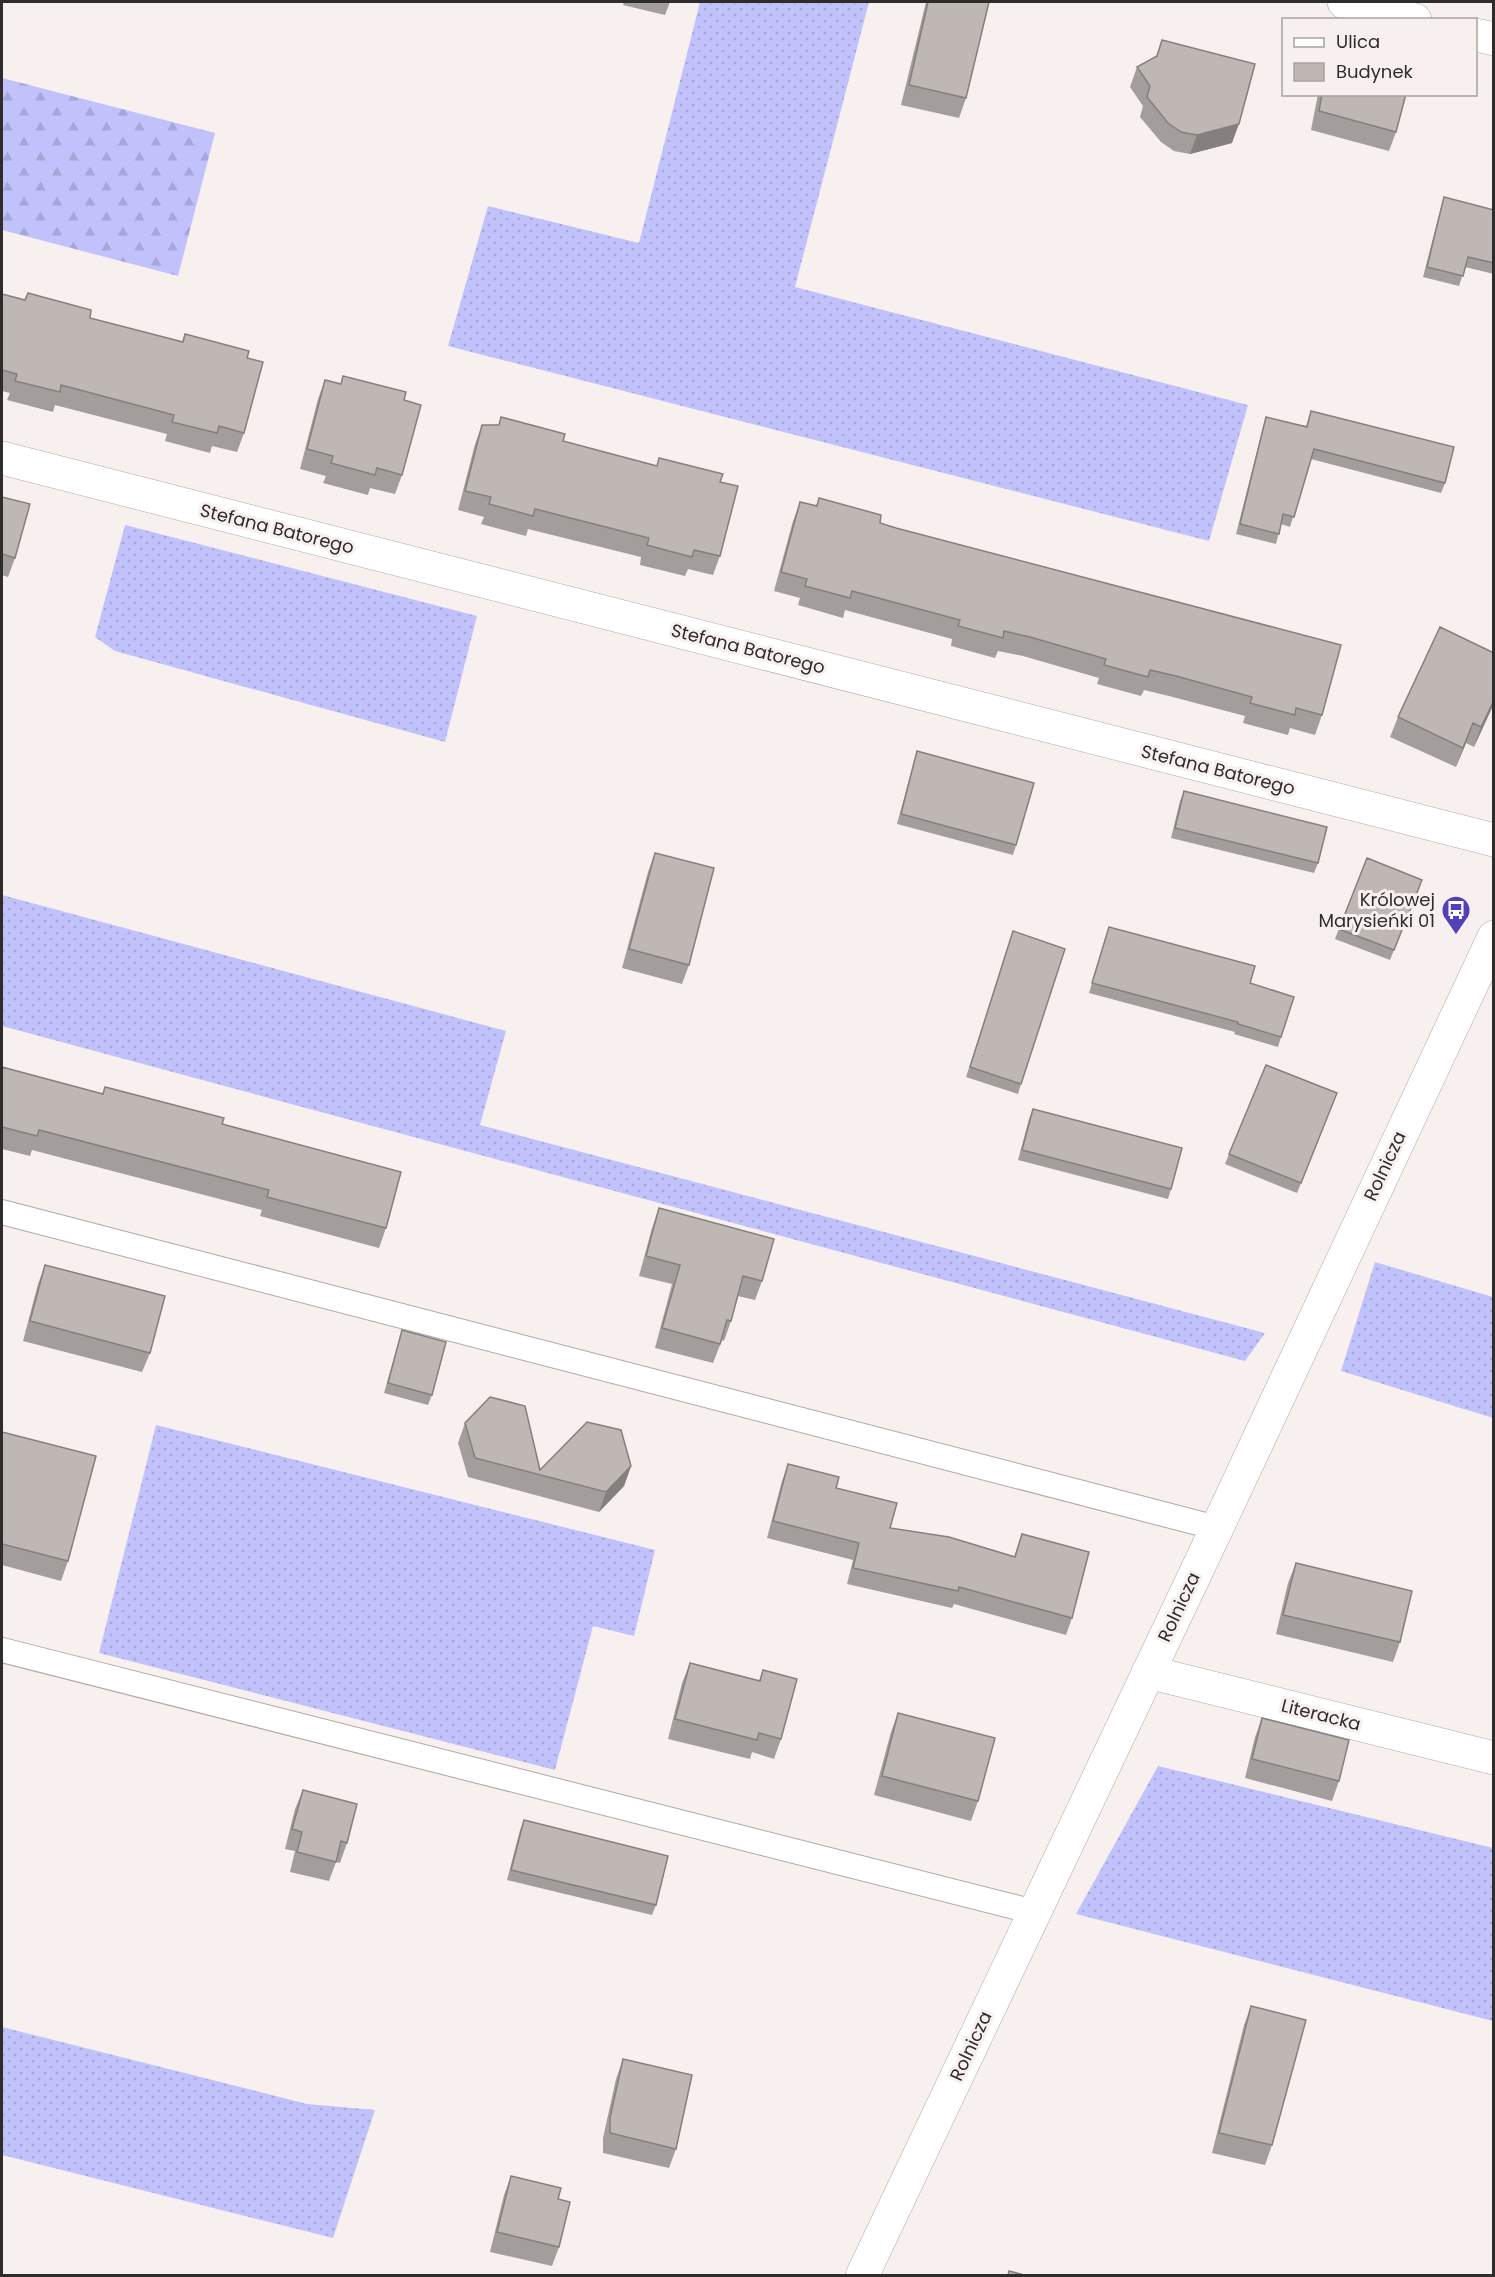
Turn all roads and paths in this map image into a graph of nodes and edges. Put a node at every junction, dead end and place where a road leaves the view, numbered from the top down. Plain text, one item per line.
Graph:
1 (1344, 2) edge
2 (1407, 18) edge
3 (1477, 35) edge
4 (1494, 39) edge
5 (2, 458) edge
6 (1494, 840) edge
7 (1494, 937) edge
8 (2, 1212) edge
9 (1217, 1528) junction
10 (2, 1650) edge
11 (1148, 1672) junction
12 (1494, 1758) edge
13 (1034, 1912) junction
14 (862, 2276) edge

1 - 2 street
3 - 4 street
5 - 6 street, Stefana Batorego
7 - 9 street, Rolnicza
8 - 9 lane
9 - 11 street, Rolnicza
10 - 13 lane
11 - 12 street, Literacka
11 - 13 street, Rolnicza
13 - 14 street, Rolnicza

